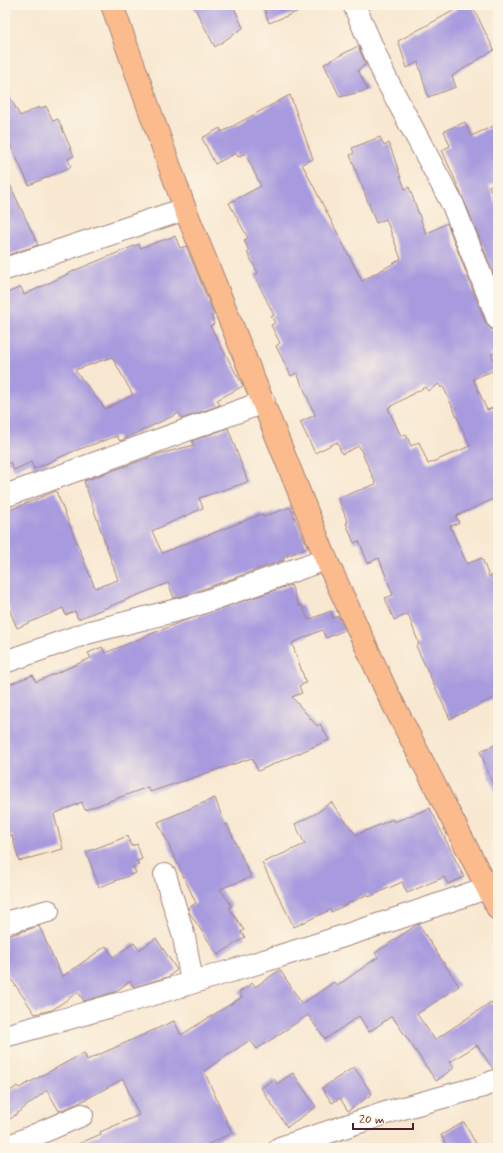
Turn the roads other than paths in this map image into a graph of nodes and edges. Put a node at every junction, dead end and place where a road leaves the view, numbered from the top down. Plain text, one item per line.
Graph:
1 (112, 5) edge
2 (354, 5) edge
3 (186, 209) junction
4 (5, 269) edge
5 (498, 319) edge
6 (264, 402) junction
7 (5, 496) edge
8 (326, 559) junction
9 (5, 662) edge
10 (164, 875) dead end
11 (486, 888) junction
12 (498, 908) edge
13 (48, 911) dead end
14 (5, 923) edge
15 (192, 982) junction
16 (5, 1036) edge
17 (498, 1080) edge
18 (82, 1116) dead end
19 (5, 1148) edge
20 (280, 1148) edge

1 - 3 main road
2 - 5 street
3 - 4 street
3 - 6 main road
6 - 7 street
6 - 8 main road
8 - 9 street
8 - 11 main road
10 - 15 street
11 - 12 main road
11 - 15 street
13 - 14 street
15 - 16 street
17 - 20 street
18 - 19 street

